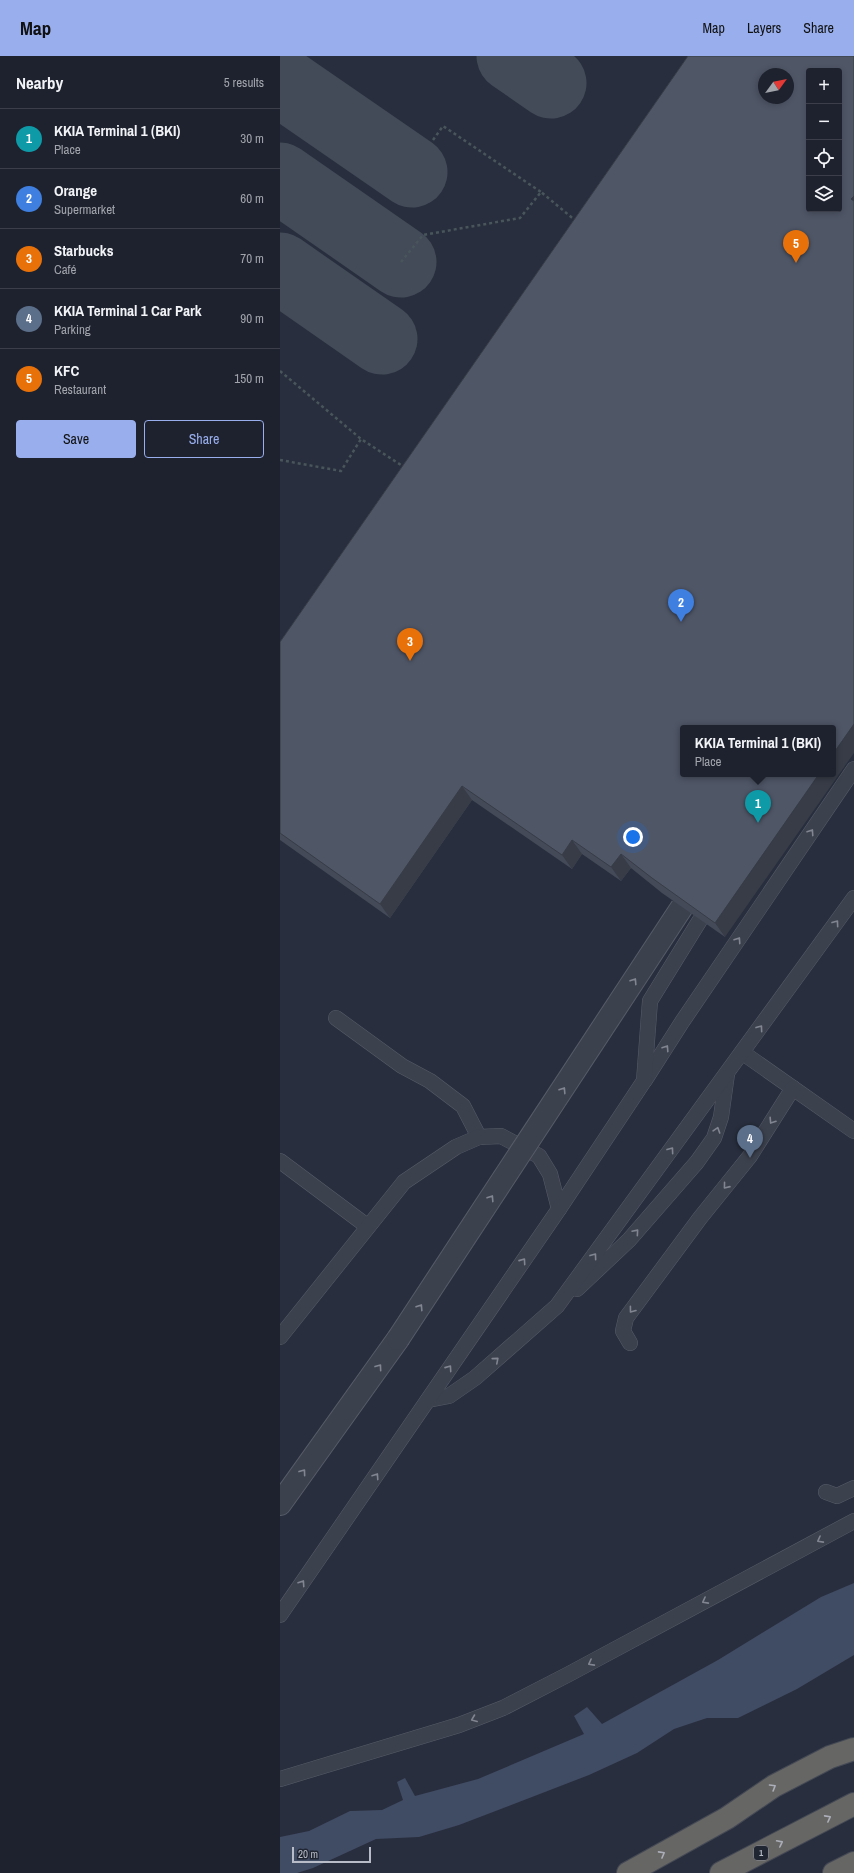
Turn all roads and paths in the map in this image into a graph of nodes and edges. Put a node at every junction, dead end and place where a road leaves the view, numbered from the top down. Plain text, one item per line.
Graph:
1 (433, 140) dead end
2 (541, 192) junction
3 (581, 225) edge
4 (401, 262) dead end
5 (280, 371) edge
6 (361, 440) junction
7 (280, 460) edge
8 (410, 470) edge
9 (854, 769) edge
10 (854, 898) edge
11 (682, 907) edge
12 (700, 920) edge
13 (336, 1018) dead end
14 (742, 1053) junction
15 (728, 1070) junction
16 (644, 1081) junction
17 (794, 1088) junction
18 (854, 1131) edge
19 (479, 1137) junction
20 (280, 1161) edge
21 (559, 1209) junction
22 (367, 1226) junction
23 (557, 1306) junction
24 (280, 1337) edge
25 (630, 1343) dead end
26 (428, 1400) junction
27 (854, 1488) edge
28 (826, 1492) dead end
29 (280, 1504) edge
30 (854, 1521) edge
31 (280, 1615) edge
32 (854, 1750) edge
33 (280, 1769) edge
34 (298, 1773) junction
35 (280, 1779) edge
36 (854, 1804) edge
37 (854, 1863) edge
38 (628, 1873) edge
39 (721, 1873) edge
40 (834, 1873) edge

1 - 2 path
2 - 3 path
2 - 4 path
5 - 6 path
6 - 7 path
6 - 8 path
16 -> 9 lane
14 -> 10 lane
29 -> 11 street, bridge
12 - 16 lane
13 - 19 lane
14 - 15 lane
14 - 17 lane
23 -> 15 lane
23 -> 15 lane
16 - 21 lane
17 - 18 lane
17 -> 25 lane
19 - 21 lane
19 - 22 lane
20 - 22 lane
26 -> 21 lane
22 - 24 lane
26 -> 23 lane
31 -> 26 lane
27 - 28 lane
30 -> 34 lane
38 -> 32 highway
33 - 34 lane
34 - 35 lane
39 -> 36 highway, 1
37 - 40 highway

